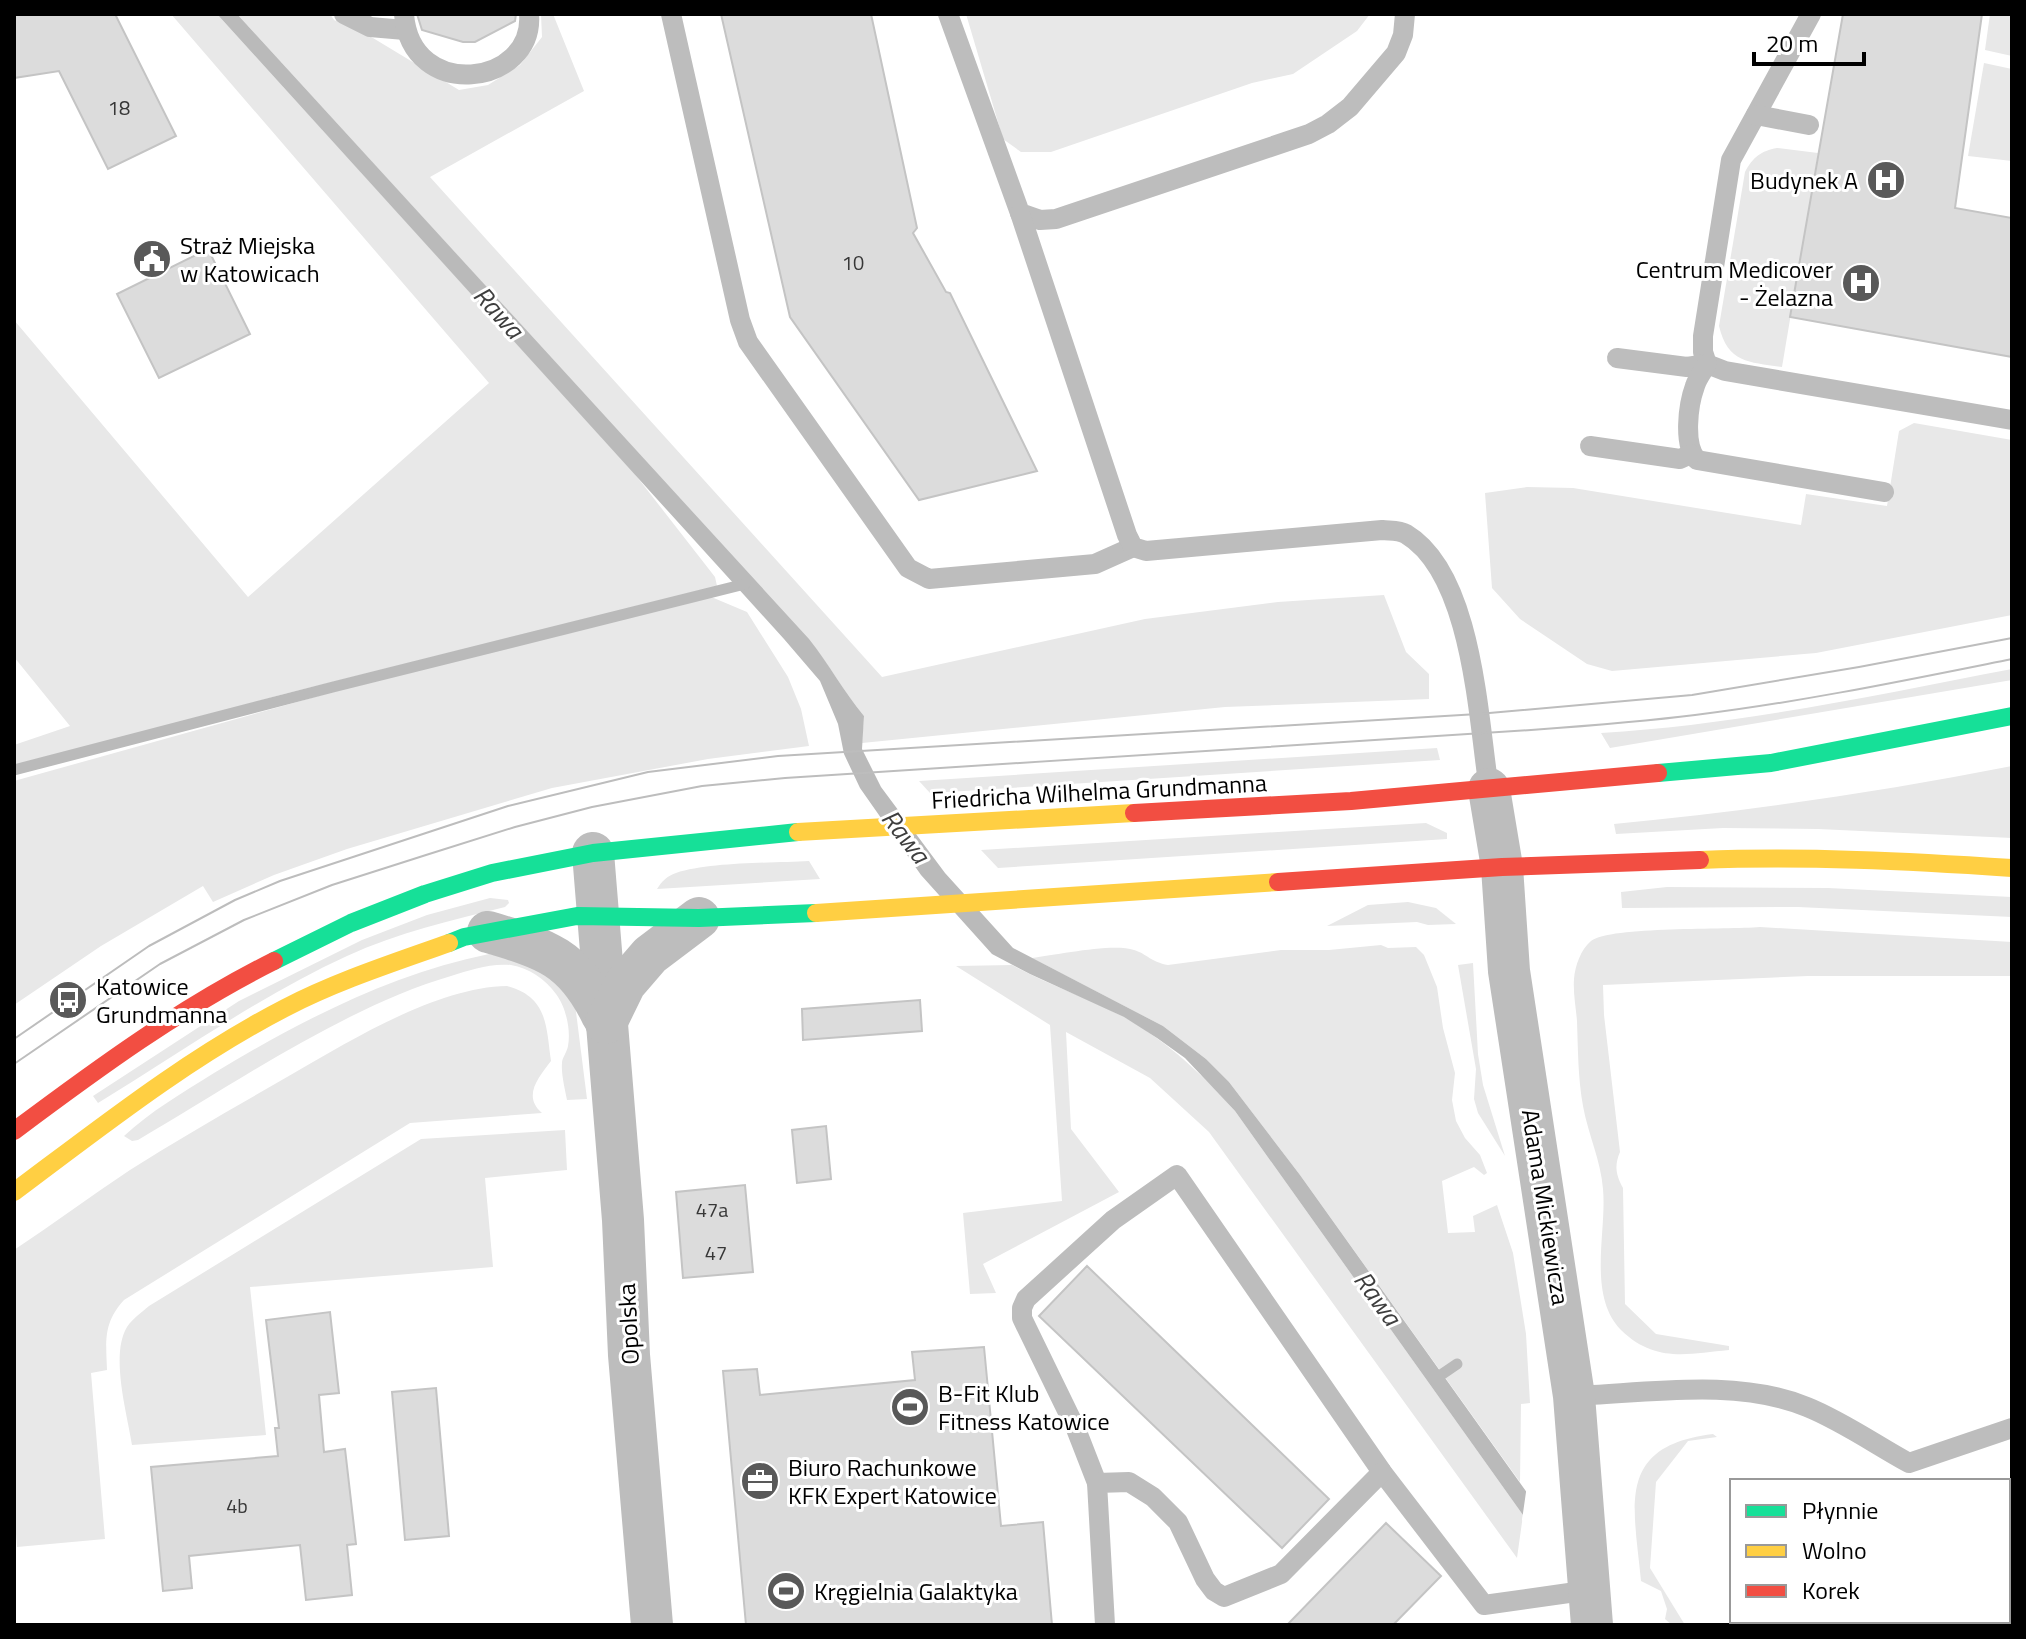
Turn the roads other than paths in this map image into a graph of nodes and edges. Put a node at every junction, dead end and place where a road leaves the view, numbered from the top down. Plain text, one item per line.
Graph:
1 (344, 14) edge
2 (529, 14) edge
3 (671, 14) edge
4 (948, 14) edge
5 (1405, 14) edge
6 (1811, 14) edge
7 (405, 22) edge
8 (1756, 115) junction
9 (1809, 125) dead end
10 (1020, 213) junction
11 (1617, 358) dead end
12 (1707, 364) junction
13 (2012, 420) edge
14 (1590, 446) dead end
15 (1691, 454) junction
16 (1884, 492) dead end
17 (1133, 547) junction
18 (2012, 716) edge
19 (1489, 789) junction
20 (593, 853) junction
21 (1502, 867) junction
22 (2012, 868) edge
23 (596, 916) junction
24 (699, 918) junction
25 (488, 932) junction
26 (606, 1023) junction
27 (14, 1131) edge
28 (14, 1192) edge
29 (1574, 1396) junction
30 (2012, 1428) edge
31 (1382, 1472) junction
32 (1097, 1483) junction
33 (1578, 1603) edge
34 (652, 1625) edge
35 (1105, 1625) edge

1 - 7 lane
2 - 7 lane
3 - 17 lane
4 - 10 lane
5 - 10 lane
6 - 8 lane
8 - 9 lane
8 - 12 lane
10 - 17 lane
11 - 12 lane
12 - 13 lane
12 - 15 lane
14 - 15 lane
15 - 16 lane
17 - 19 lane
18 - 19 main road, Friedricha Wilhelma Grundmanna
19 - 20 main road, Friedricha Wilhelma Grundmanna
19 - 21 street, Adama Mickiewicza
20 - 23 street, Opolska
20 - 27 main road, Friedricha Wilhelma Grundmanna
21 - 22 main road
21 - 24 main road
21 - 29 street, Adama Mickiewicza
23 - 24 main road
23 - 25 main road
23 - 26 street, Opolska
24 - 26 street
25 - 26 street, Opolska
25 - 28 main road
26 - 34 street, Opolska
29 - 30 lane
29 - 33 street, Adama Mickiewicza
31 - 32 lane
31 - 32 lane
31 - 33 lane
32 - 35 lane

